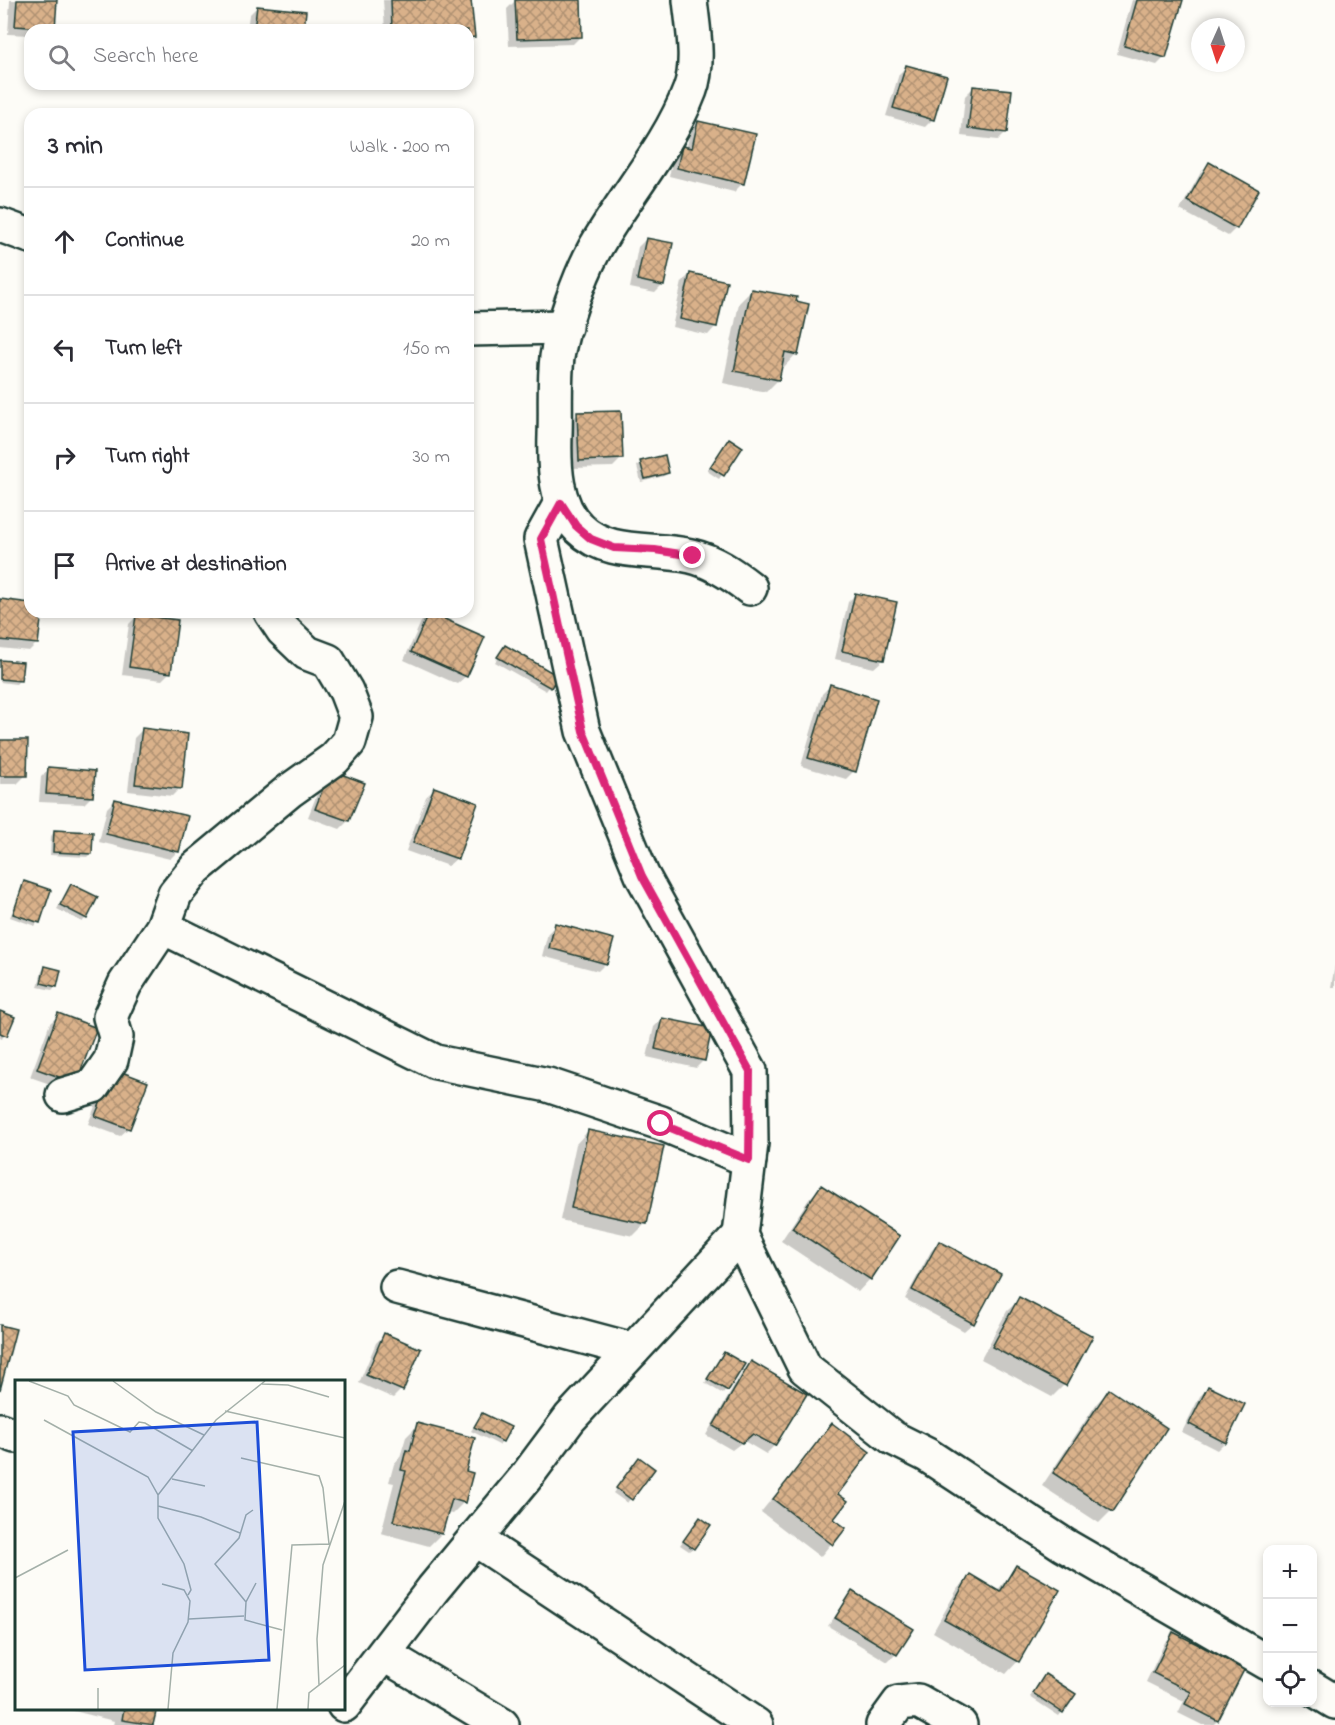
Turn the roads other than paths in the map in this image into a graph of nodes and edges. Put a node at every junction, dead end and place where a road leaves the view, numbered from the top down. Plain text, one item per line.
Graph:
1 (690, 0) edge
2 (0, 225) edge
3 (24, 234) edge
4 (566, 327) junction
5 (474, 329) edge
6 (561, 503) junction
7 (750, 588) dead end
8 (275, 618) edge
9 (162, 927) junction
10 (63, 1095) dead end
11 (749, 1160) junction
12 (740, 1235) junction
13 (397, 1287) dead end
14 (633, 1350) junction
15 (0, 1430) edge
16 (15, 1436) edge
17 (475, 1539) junction
18 (385, 1655) junction
19 (1263, 1660) edge
20 (1317, 1691) edge
21 (1335, 1702) edge
22 (345, 1704) edge
23 (338, 1710) edge
24 (325, 1725) edge
25 (502, 1725) edge
26 (756, 1725) edge
27 (883, 1725) edge
28 (960, 1725) edge

1 - 4 street
2 - 3 street
4 - 5 street
4 - 6 street
6 - 7 street
6 - 11 street
8 - 9 street
9 - 10 street
9 - 11 street
11 - 12 street
12 - 14 street
12 - 19 street
13 - 14 street
14 - 17 street
15 - 16 street
17 - 18 street
17 - 26 street
18 - 22 street
18 - 25 street
20 - 21 street
23 - 24 street
27 - 28 street

